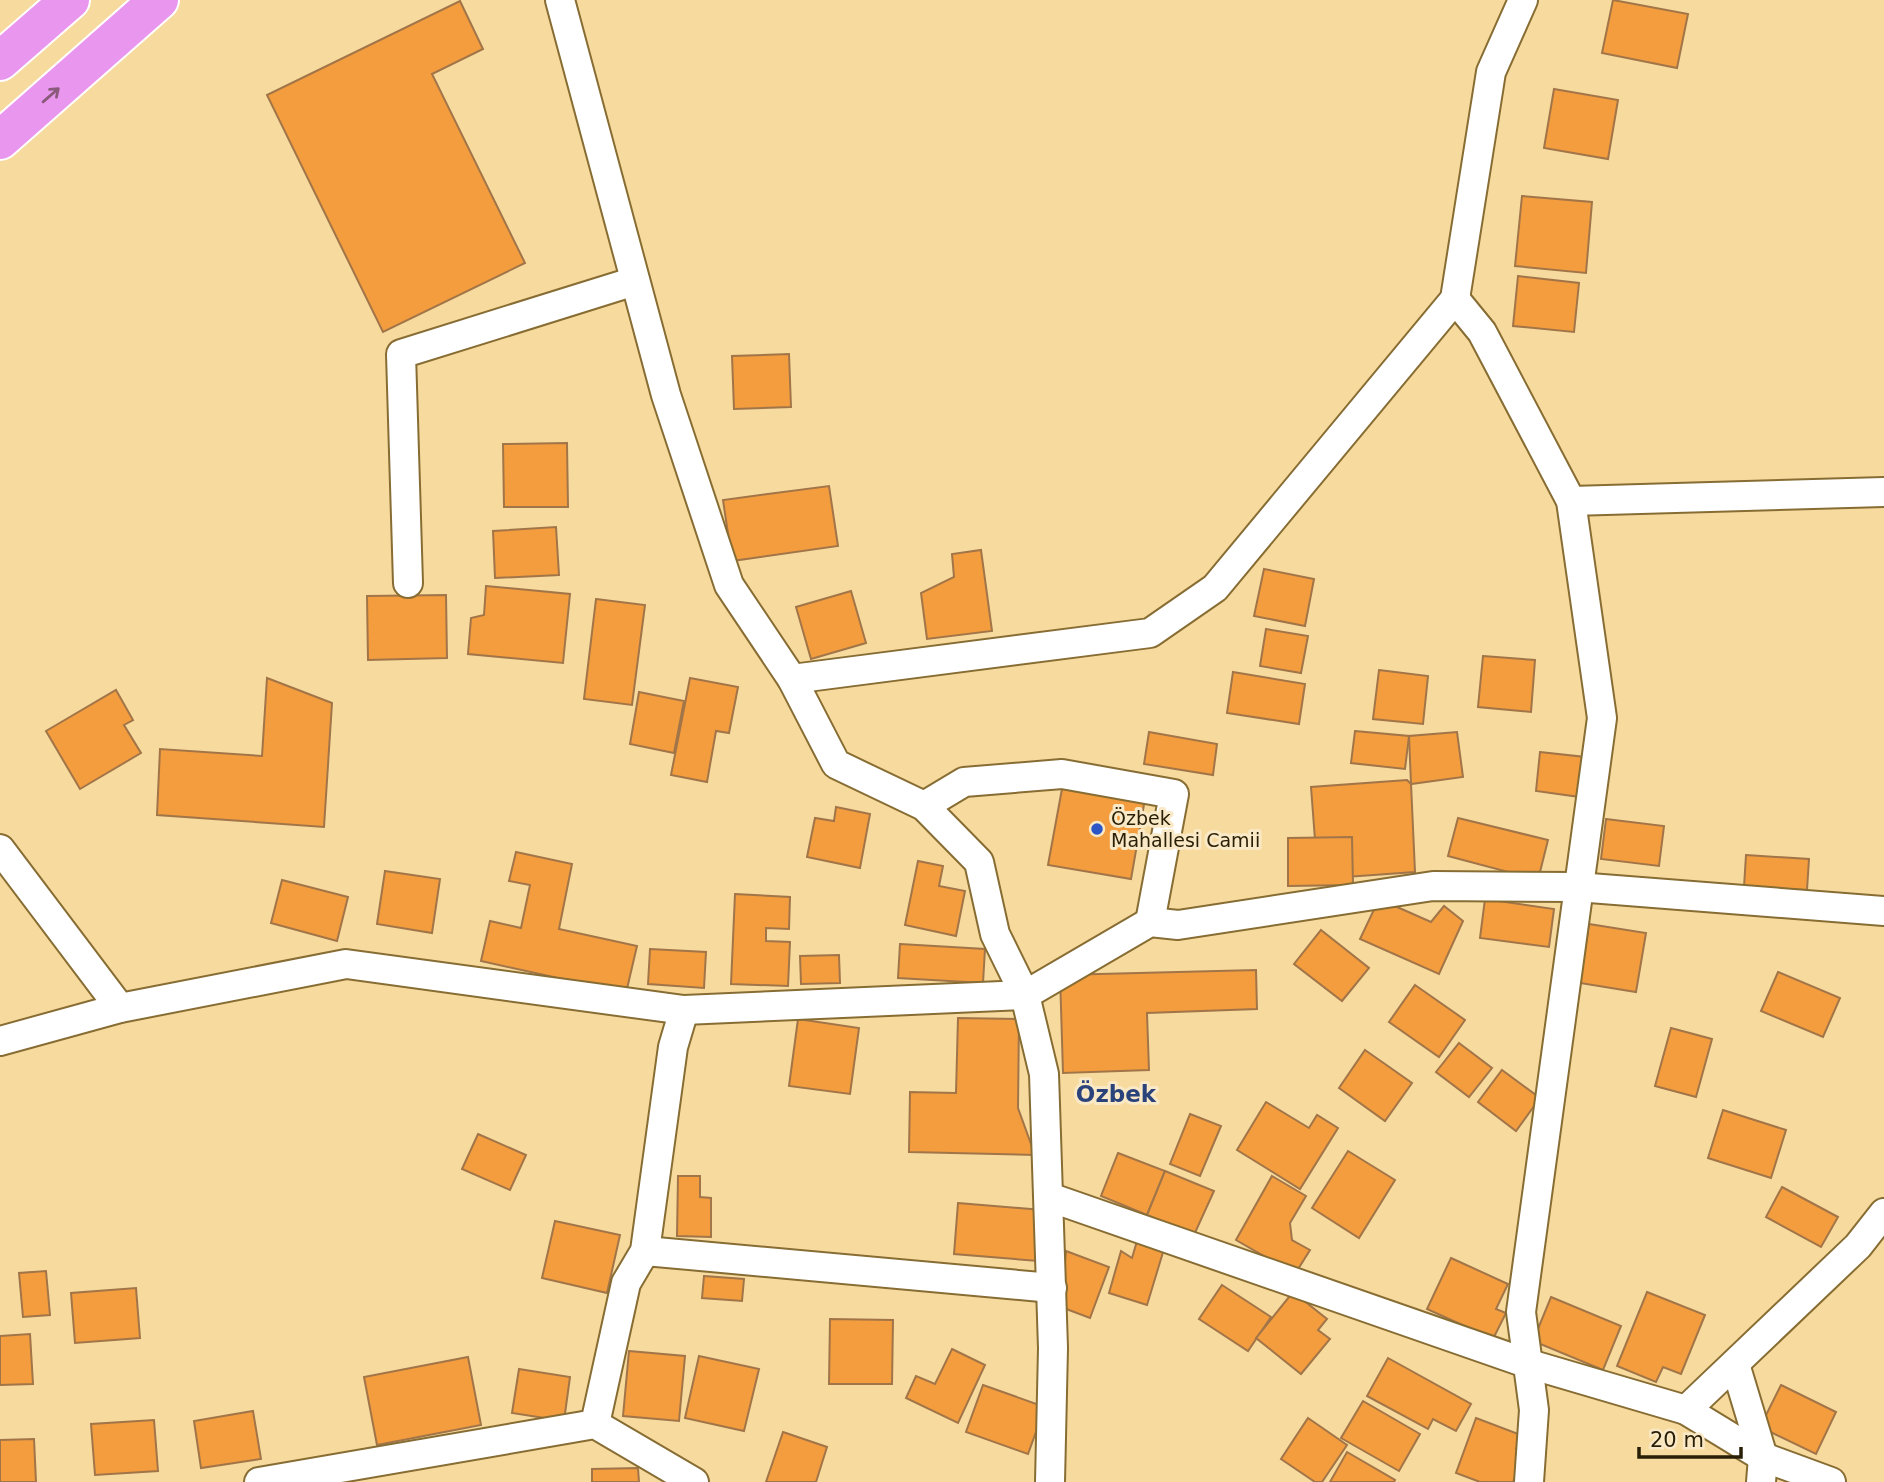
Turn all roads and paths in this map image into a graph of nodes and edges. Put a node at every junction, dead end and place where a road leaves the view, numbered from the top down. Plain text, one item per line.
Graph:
1 (70, 0) edge
2 (159, 0) edge
3 (560, 0) edge
4 (1523, 0) edge
5 (0, 61) edge
6 (0, 140) edge
7 (635, 281) junction
8 (1455, 299) junction
9 (1884, 492) edge
10 (1571, 500) junction
11 (408, 583) dead end
12 (792, 679) junction
13 (924, 806) junction
14 (0, 849) edge
15 (1577, 887) junction
16 (1884, 911) edge
17 (1150, 922) junction
18 (1025, 995) junction
19 (120, 1008) junction
20 (684, 1010) junction
21 (0, 1041) edge
22 (1049, 1197) junction
23 (1884, 1213) edge
24 (645, 1251) junction
25 (1052, 1288) junction
26 (1526, 1363) junction
27 (1735, 1364) junction
28 (1686, 1410) junction
29 (596, 1424) junction
30 (1762, 1469) edge
31 (258, 1482) edge
32 (694, 1482) edge
33 (1050, 1482) edge
34 (1529, 1482) edge
35 (1831, 1482) edge

1 - 5 highway
6 -> 2 highway
3 - 7 street
4 - 8 street
7 - 11 street
7 - 12 street
8 - 10 street
8 - 12 street
9 - 10 street
10 - 15 street
12 - 13 street
13 - 17 street
13 - 18 street
14 - 19 street
15 - 16 street
15 - 17 street
15 - 26 street
17 - 18 street
18 - 20 street
18 - 22 street
19 - 20 street
19 - 21 street
20 - 24 street
22 - 25 street
22 - 26 street
23 - 27 street
24 - 25 street
24 - 29 street
25 - 33 street
26 - 28 street
26 - 34 street
27 - 28 street
27 - 30 street
28 - 30 street
29 - 31 street
29 - 32 street
30 - 35 street

